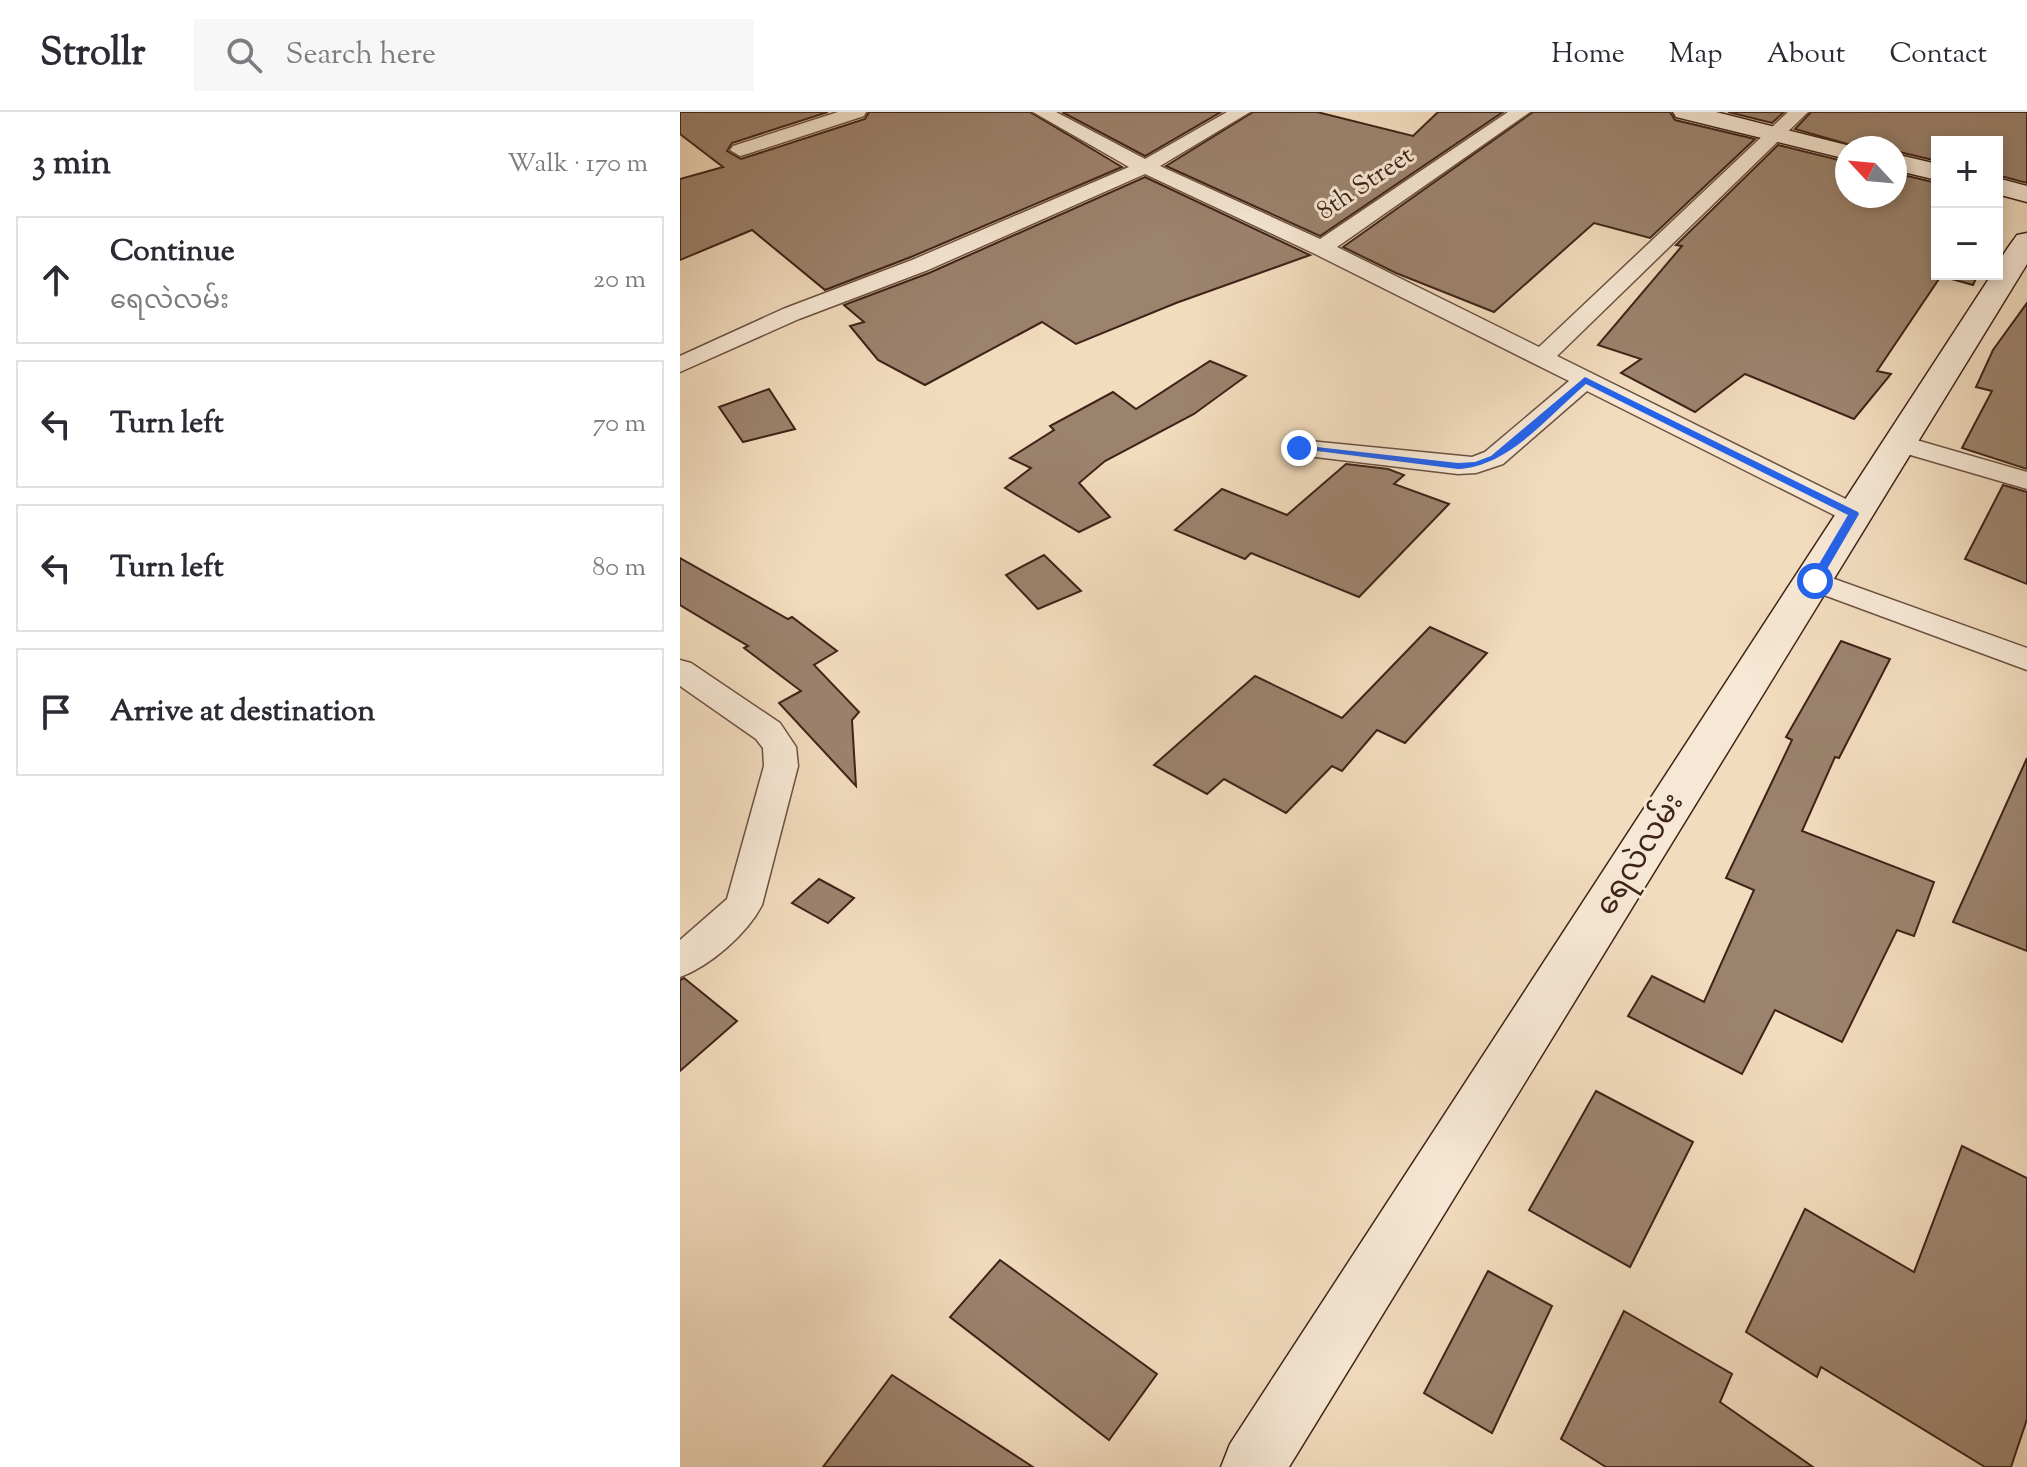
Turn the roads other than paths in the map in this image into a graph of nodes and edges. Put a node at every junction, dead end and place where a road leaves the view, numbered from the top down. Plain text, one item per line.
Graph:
1 (857, 112) edge
2 (1042, 112) edge
3 (1241, 112) edge
4 (1521, 112) edge
5 (1685, 112) edge
6 (1799, 112) edge
7 (1777, 134) junction
8 (1835, 148) edge
9 (740, 150) dead end
10 (1907, 165) edge
11 (1145, 167) junction
12 (1931, 171) edge
13 (2003, 188) edge
14 (2027, 194) edge
15 (2027, 241) edge
16 (1321, 248) junction
17 (1542, 358) junction
18 (680, 365) edge
19 (1585, 380) junction
20 (1899, 443) junction
21 (1299, 448) dead end
22 (2027, 481) edge
23 (1854, 514) junction
24 (1815, 581) junction
25 (2027, 659) edge
26 (680, 671) edge
27 (680, 961) edge
28 (1253, 1467) edge

1 - 9 street
2 - 11 street
3 - 11 street
4 - 16 street, 8th Street
5 - 7 main road
6 - 7 street
7 - 8 main road
7 - 17 street
10 - 12 main road
11 - 16 street
11 - 18 street
13 - 14 main road
15 - 20 main road, ရေလဲလမ်း
16 - 17 street
17 - 19 street
19 - 21 street
19 - 23 street
20 - 22 street
20 - 23 main road, ရေလဲလမ်း
23 - 24 main road, ရေလဲလမ်း
24 - 25 street
24 - 28 main road, ရေလဲလမ်း
26 - 27 street

